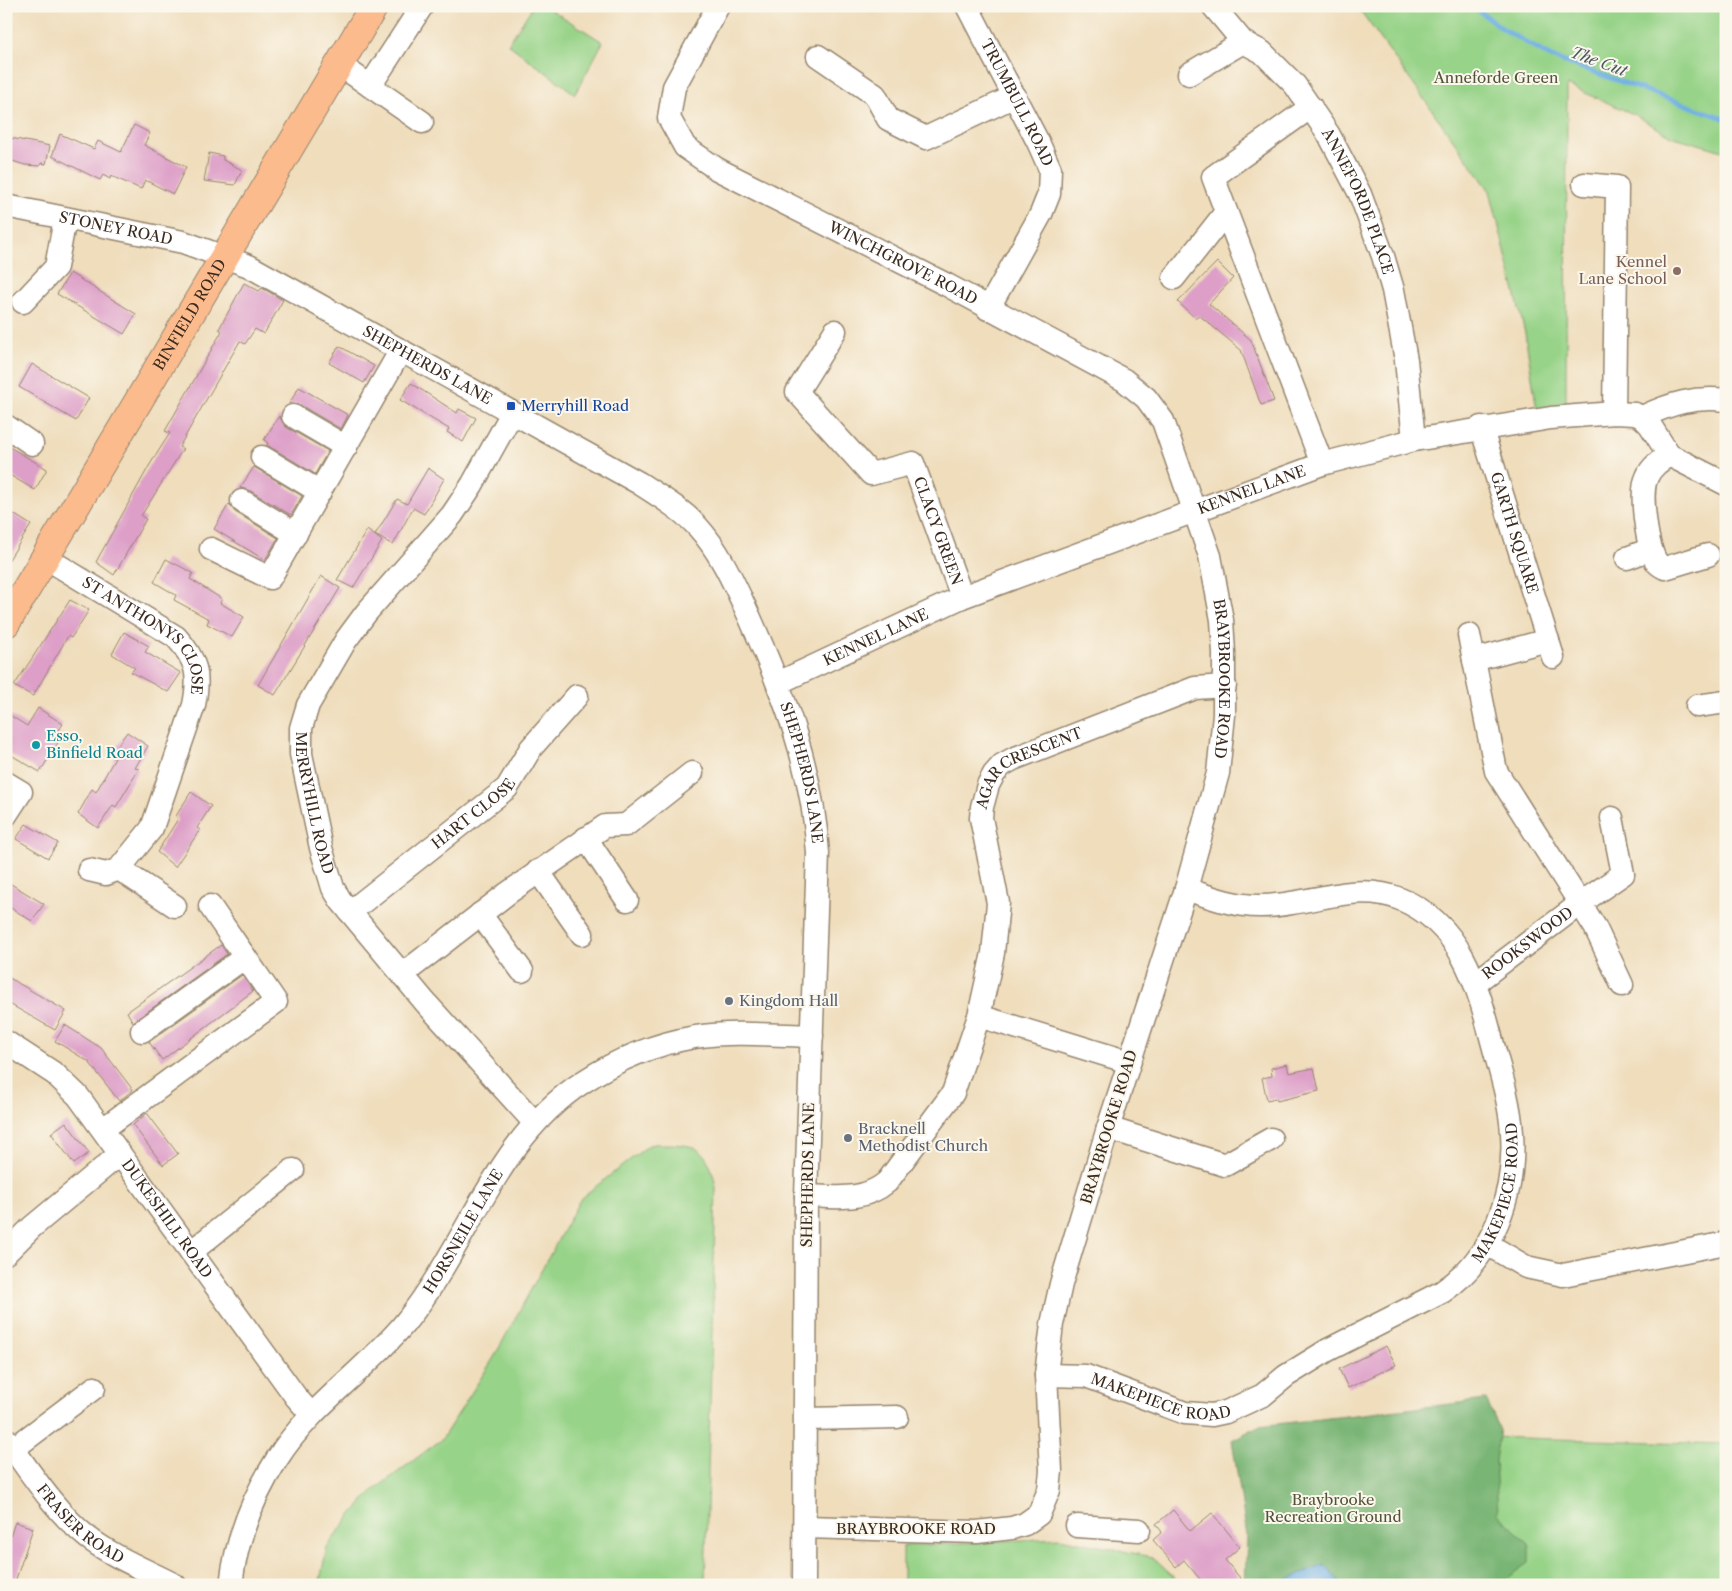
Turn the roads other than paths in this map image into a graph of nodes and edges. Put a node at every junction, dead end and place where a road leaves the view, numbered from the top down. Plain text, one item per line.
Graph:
1 (374, 6) edge
2 (422, 6) edge
3 (718, 6) edge
4 (967, 6) edge
5 (1213, 6) edge
6 (1243, 42) junction
7 (818, 56) dead end
8 (340, 65) junction
9 (1190, 74) dead end
10 (370, 86) junction
11 (1014, 96) junction
12 (1311, 107) junction
13 (422, 122) dead end
14 (1584, 184) dead end
15 (6, 206) edge
16 (1226, 212) junction
17 (65, 219) junction
18 (225, 256) junction
19 (1174, 278) dead end
20 (23, 302) dead end
21 (988, 309) junction
22 (835, 331) dead end
23 (401, 350) junction
24 (1726, 400) edge
25 (512, 413) junction
26 (1614, 413) junction
27 (293, 416) dead end
28 (1642, 417) junction
29 (6, 426) edge
30 (1482, 427) junction
31 (1414, 440) junction
32 (32, 444) dead end
33 (346, 447) junction
34 (1668, 455) junction
35 (262, 456) dead end
36 (1322, 464) junction
37 (1726, 484) edge
38 (320, 492) junction
39 (242, 501) dead end
40 (1195, 511) junction
41 (296, 534) junction
42 (211, 549) dead end
43 (1651, 550) junction
44 (1708, 555) dead end
45 (46, 558) junction
46 (1627, 558) dead end
47 (962, 597) junction
48 (6, 623) edge
49 (1469, 634) dead end
50 (1474, 660) junction
51 (778, 683) junction
52 (1225, 686) junction
53 (577, 696) dead end
54 (1725, 703) edge
55 (1697, 706) dead end
56 (692, 773) dead end
57 (6, 783) edge
58 (6, 815) edge
59 (1612, 818) dead end
60 (586, 838) junction
61 (119, 869) junction
62 (89, 870) dead end
63 (538, 872) junction
64 (1186, 889) junction
65 (1578, 898) junction
66 (627, 900) dead end
67 (174, 906) dead end
68 (210, 906) dead end
69 (350, 912) junction
70 (480, 914) junction
71 (582, 934) dead end
72 (245, 957) junction
73 (522, 971) dead end
74 (403, 974) junction
75 (1475, 983) junction
76 (1622, 985) dead end
77 (979, 1016) junction
78 (142, 1031) dead end
79 (812, 1036) junction
80 (6, 1042) edge
81 (1129, 1062) junction
82 (534, 1122) junction
83 (1108, 1128) junction
84 (103, 1129) junction
85 (1271, 1139) dead end
86 (120, 1154) junction
87 (293, 1170) dead end
88 (806, 1196) junction
89 (1726, 1243) edge
90 (1487, 1244) junction
91 (191, 1252) junction
92 (6, 1253) edge
93 (1046, 1375) junction
94 (94, 1388) dead end
95 (311, 1414) junction
96 (898, 1417) dead end
97 (806, 1419) junction
98 (10, 1444) edge
99 (1077, 1526) dead end
100 (805, 1527) junction
101 (1139, 1530) dead end
102 (175, 1585) edge
103 (232, 1585) edge
104 (804, 1585) edge

1 - 8 main road, BINFIELD ROAD
2 - 10 street
3 - 21 street, WINCHGROVE ROAD
4 - 11 street, TRUMBULL ROAD
5 - 6 street, ANNEFORDE PLACE
6 - 9 street
6 - 12 street, ANNEFORDE PLACE
7 - 11 street
8 - 10 street
8 - 18 main road, BINFIELD ROAD
10 - 13 street
11 - 21 street, TRUMBULL ROAD
12 - 16 street
12 - 31 street, ANNEFORDE PLACE
14 - 26 street
15 - 17 street, STONEY ROAD
16 - 19 street
16 - 36 street
17 - 18 street, STONEY ROAD
17 - 20 street
18 - 23 street, SHEPHERDS LANE
18 - 45 main road, BINFIELD ROAD
21 - 40 street, WINCHGROVE ROAD
22 - 47 street, CLACY GREEN
23 - 25 street, SHEPHERDS LANE
23 - 33 street
24 - 28 street
25 - 51 street, SHEPHERDS LANE
25 - 69 street, MERRYHILL ROAD
26 - 28 street, KENNEL LANE
26 - 30 street, KENNEL LANE
27 - 33 street
28 - 34 street
29 - 32 street
30 - 31 street, KENNEL LANE
30 - 50 street, GARTH SQUARE
31 - 36 street, KENNEL LANE
33 - 38 street
34 - 37 street
34 - 43 street
35 - 38 street
36 - 40 street, KENNEL LANE
38 - 41 street
39 - 41 street
40 - 47 street, KENNEL LANE
40 - 52 street, BRAYBROOKE ROAD
41 - 42 street
43 - 44 street
43 - 46 street
45 - 48 main road, BINFIELD ROAD
45 - 61 street, ST ANTHONYS CLOSE
47 - 51 street, KENNEL LANE
49 - 50 street
50 - 65 street
51 - 79 street, SHEPHERDS LANE
52 - 64 street, BRAYBROOKE ROAD
52 - 77 street, AGAR CRESCENT
53 - 69 street, HART CLOSE
54 - 55 street
56 - 60 street
57 - 58 street
59 - 65 street, ROOKSWOOD
60 - 63 street
60 - 66 street
61 - 62 street
61 - 67 street
63 - 70 street
63 - 71 street
64 - 75 street, MAKEPIECE ROAD
64 - 81 street, BRAYBROOKE ROAD
65 - 75 street, ROOKSWOOD
65 - 76 street, ROOKSWOOD
68 - 72 street
69 - 74 street, MERRYHILL ROAD
70 - 73 street
70 - 74 street
72 - 78 street
72 - 84 street
74 - 82 street, MERRYHILL ROAD
75 - 90 street, MAKEPIECE ROAD
77 - 81 street
77 - 88 street, AGAR CRESCENT
79 - 82 street, HORSNEILE LANE
79 - 88 street, SHEPHERDS LANE
80 - 84 street, DUKESHILL ROAD
81 - 83 street, BRAYBROOKE ROAD
82 - 95 street, HORSNEILE LANE
83 - 85 street
83 - 93 street, BRAYBROOKE ROAD
84 - 86 street, DUKESHILL ROAD
86 - 91 street, DUKESHILL ROAD
86 - 92 street
87 - 91 street
88 - 97 street, SHEPHERDS LANE
89 - 90 street
90 - 93 street, MAKEPIECE ROAD
91 - 95 street, DUKESHILL ROAD
93 - 100 street, BRAYBROOKE ROAD
94 - 98 street
95 - 103 street, HORSNEILE LANE
96 - 97 street
97 - 100 street, SHEPHERDS LANE
98 - 102 street, FRASER ROAD
99 - 101 street
100 - 104 street, SHEPHERDS LANE

